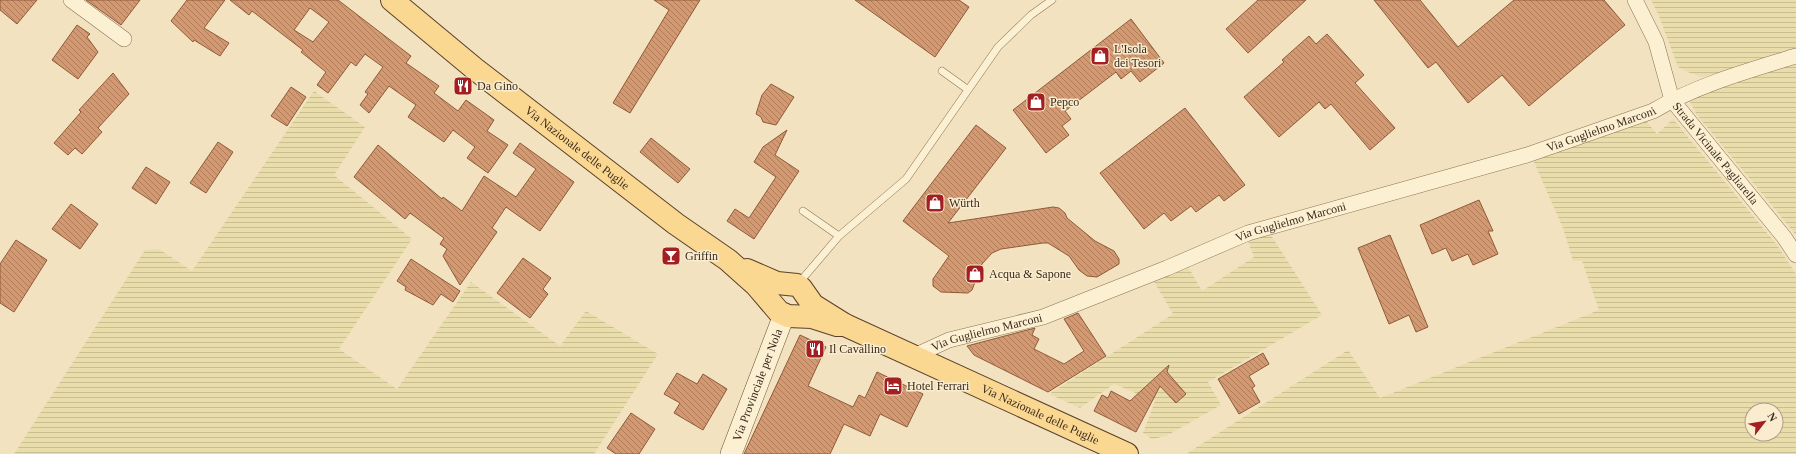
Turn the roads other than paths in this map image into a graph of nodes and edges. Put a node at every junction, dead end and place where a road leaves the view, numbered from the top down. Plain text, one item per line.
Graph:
1 (71, 0) edge
2 (392, 0) edge
3 (1052, 0) edge
4 (1635, 0) edge
5 (124, 39) dead end
6 (1796, 56) edge
7 (942, 71) dead end
8 (967, 89) junction
9 (1672, 100) junction
10 (803, 211) dead end
11 (839, 236) junction
12 (1796, 255) edge
13 (728, 260) junction
14 (796, 287) junction
15 (784, 313) junction
16 (845, 325) junction
17 (914, 356) junction
18 (731, 454) edge
19 (1127, 454) edge

1 - 5 street
2 - 13 main road, Via Nazionale delle Puglie
3 - 8 lane
4 - 9 street
6 - 9 street, Strada Vicinale Pagliarella
7 - 8 lane
8 - 11 lane
9 - 12 street, Strada Vicinale Pagliarella
9 - 17 street, Via Guglielmo Marconi
10 - 11 lane
11 - 14 lane
13 - 14 main road, Via Nazionale delle Puglie
13 - 15 main road, Via Nazionale delle Puglie
14 - 15 main road
14 - 16 main road, Via Nazionale delle Puglie
15 - 16 main road, Via Nazionale delle Puglie
15 - 18 street, Via Provinciale per Nola
16 - 17 main road, Via Nazionale delle Puglie
17 - 19 main road, Via Nazionale delle Puglie

